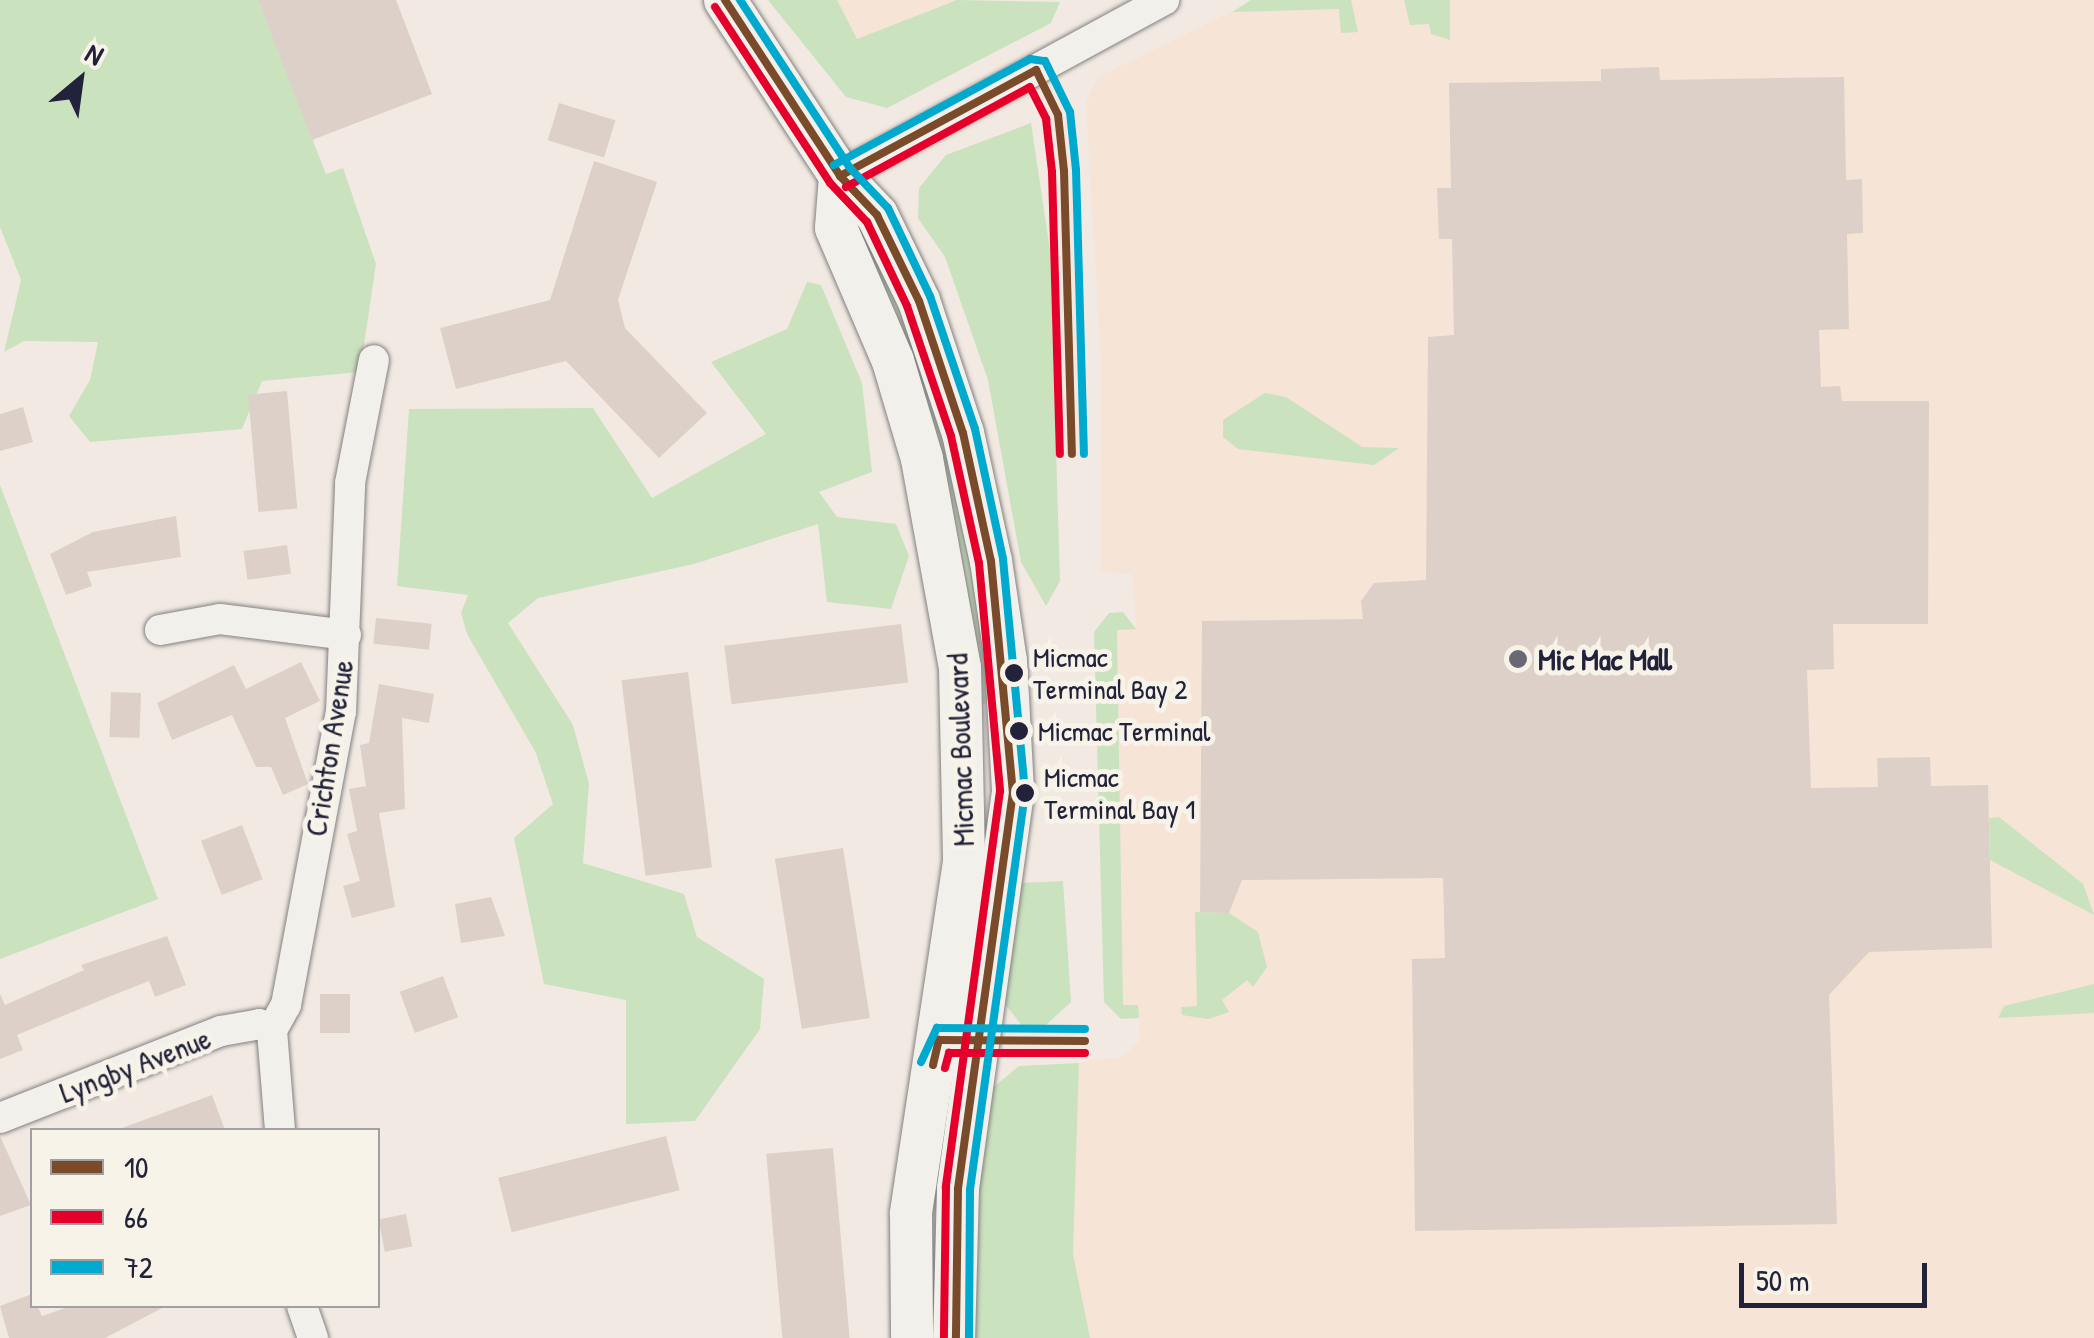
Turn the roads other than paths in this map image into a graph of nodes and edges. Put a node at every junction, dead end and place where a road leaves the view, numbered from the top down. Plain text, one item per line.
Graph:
1 (725, 0) edge
2 (1164, 0) edge
3 (840, 176) junction
4 (374, 360) dead end
5 (160, 630) dead end
6 (346, 635) junction
7 (272, 1030) junction
8 (0, 1118) edge
9 (280, 1128) edge
10 (955, 1336) edge
11 (912, 1338) edge

1 - 3 street, Micmac Boulevard
2 - 3 street
3 - 10 street, Micmac Boulevard
3 - 11 street, Micmac Boulevard
4 - 6 street, Crichton Avenue
5 - 6 street
6 - 7 street, Crichton Avenue
7 - 8 street, Lyngby Avenue
7 - 9 street, Crichton Avenue

